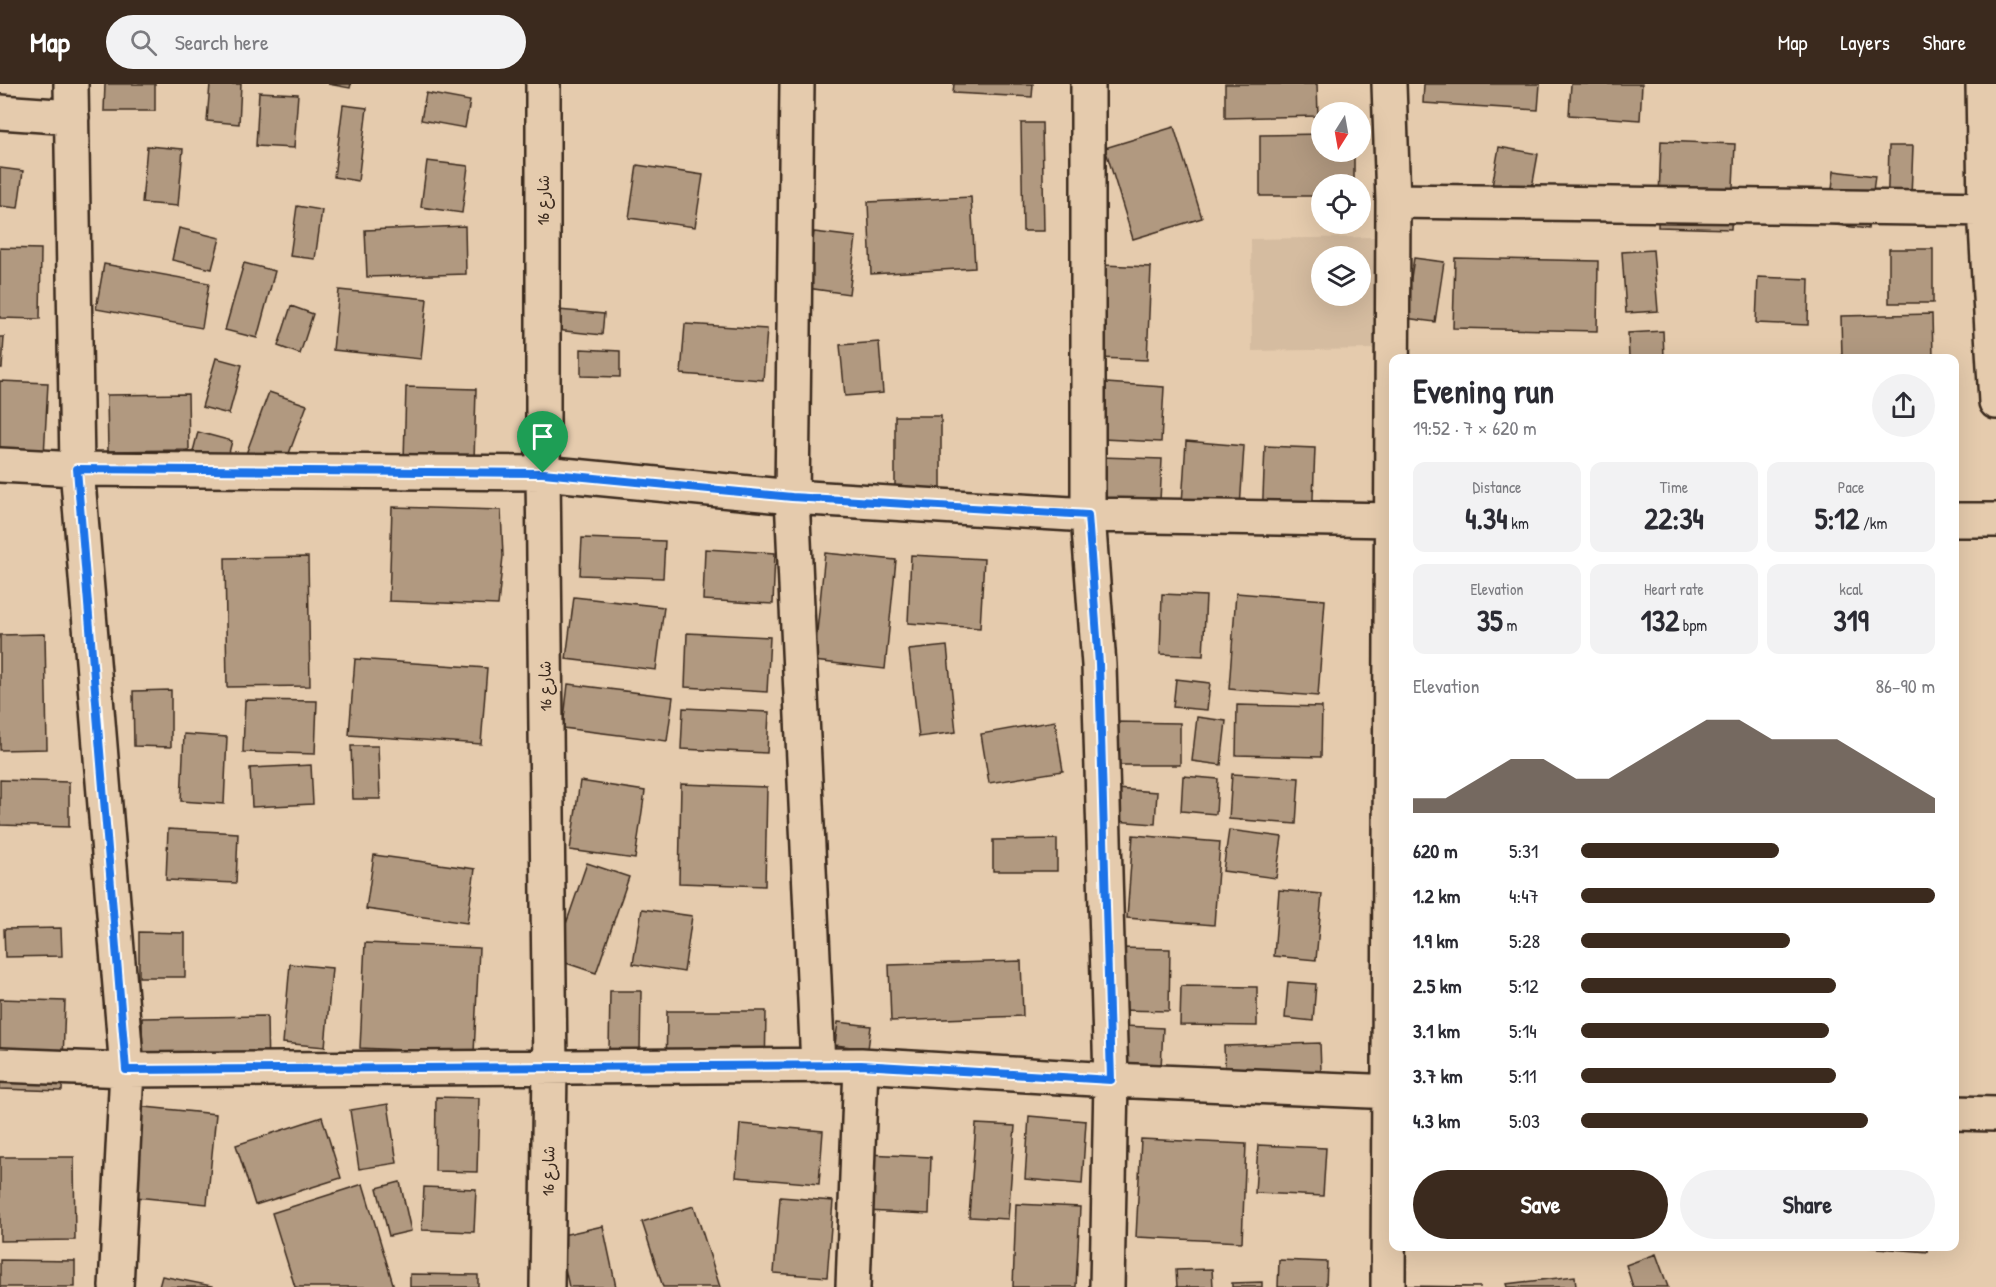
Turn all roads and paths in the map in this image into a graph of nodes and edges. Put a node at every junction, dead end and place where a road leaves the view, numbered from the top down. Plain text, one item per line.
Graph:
1 (71, 84) edge
2 (543, 84) edge
3 (797, 84) edge
4 (1088, 84) edge
5 (1389, 84) edge
6 (1983, 84) edge
7 (0, 112) edge
8 (72, 117) junction
9 (1392, 201) junction
10 (1991, 208) edge
11 (1392, 354) edge
12 (1996, 402) edge
13 (0, 465) edge
14 (77, 469) junction
15 (543, 473) junction
16 (792, 497) junction
17 (1088, 515) junction
18 (1389, 520) edge
19 (1959, 520) edge
20 (1996, 520) edge
21 (0, 1065) edge
22 (861, 1065) junction
23 (818, 1066) junction
24 (550, 1067) junction
25 (126, 1070) junction
26 (1111, 1080) junction
27 (1389, 1092) edge
28 (1959, 1113) edge
29 (1996, 1114) edge
30 (1389, 1222) edge
31 (116, 1287) edge
32 (547, 1287) edge
33 (853, 1287) edge
34 (1107, 1287) edge
35 (1388, 1287) edge

1 - 8 street
2 - 15 street, شارع 16
3 - 16 street
4 - 17 street
5 - 9 street
6 - 10 street
7 - 8 street
8 - 14 street
9 - 10 street
9 - 11 street
10 - 12 street
13 - 14 street
14 - 15 street
14 - 25 street
15 - 16 street
15 - 24 street, شارع 16
16 - 17 street
16 - 23 street
17 - 18 street
17 - 26 street
19 - 20 street
21 - 25 street
22 - 23 street
22 - 26 street
22 - 33 street
23 - 24 street
24 - 25 street
24 - 32 street, شارع 16
25 - 31 street
26 - 27 street
26 - 34 street
28 - 29 street
30 - 35 street

